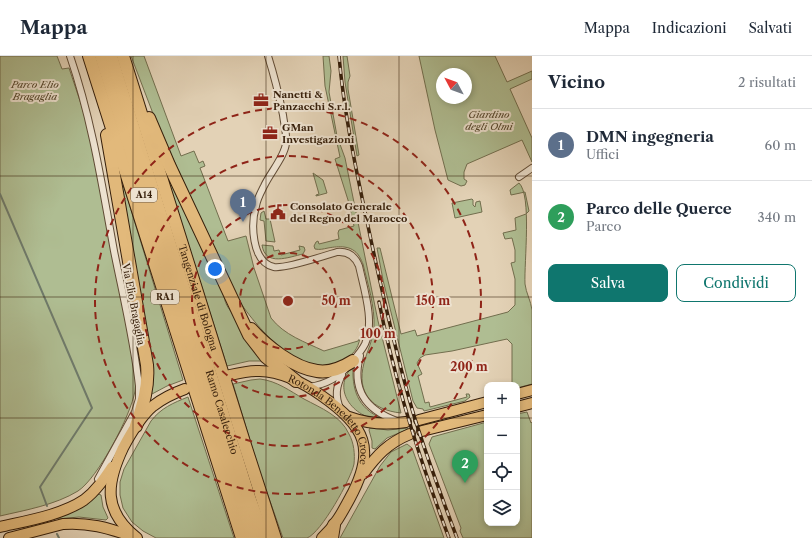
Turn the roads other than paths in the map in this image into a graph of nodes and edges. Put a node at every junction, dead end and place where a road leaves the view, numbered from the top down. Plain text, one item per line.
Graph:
1 (70, 56) edge
2 (88, 56) edge
3 (101, 56) edge
4 (111, 56) edge
5 (124, 56) edge
6 (268, 56) edge
7 (532, 168) edge
8 (519, 177) dead end
9 (234, 304) junction
10 (361, 350) junction
11 (353, 361) junction
12 (343, 372) junction
13 (230, 375) dead end
14 (296, 380) junction
15 (309, 387) junction
16 (186, 389) dead end
17 (532, 390) edge
18 (520, 393) edge
19 (484, 403) edge
20 (532, 403) edge
21 (520, 406) edge
22 (341, 410) junction
23 (484, 416) edge
24 (349, 417) junction
25 (419, 420) dead end
26 (404, 423) joint
27 (136, 426) junction
28 (422, 431) dead end
29 (410, 434) dead end
30 (118, 459) junction
31 (360, 479) junction
32 (39, 517) junction
33 (334, 525) junction
34 (0, 527) edge
35 (260, 535) edge
36 (136, 537) edge
37 (9, 538) edge
38 (322, 538) edge
39 (332, 538) edge

1 - 32 street, Via Elio Bragaglia
2 - 27 highway
2 - 35 highway, RA1
3 - 35 highway, Ramo Casalecchio / A14
4 - 35 highway, Ramo Casalecchio / A14
5 - 9 highway
5 - 35 highway, Tangenziale di Bologna
6 - 10 street
7 - 8 street
9 - 11 highway
9 - 14 highway
10 - 11 street
10 - 26 street
11 - 12 street
12 - 15 street
12 - 22 street
13 - 14 main road, Rotonda Benedetto Croce
14 - 15 main road, Rotonda Benedetto Croce
15 - 22 main road, Rotonda Benedetto Croce
16 - 27 main road
17 - 18 main road
19 - 25 main road
20 - 21 main road
22 - 24 main road, Rotonda Benedetto Croce
23 - 28 main road
24 - 26 main road
24 - 31 main road, Rotonda Benedetto Croce
27 - 30 main road
29 - 31 main road
30 - 32 main road
30 - 36 main road
31 - 33 main road, Rotonda Benedetto Croce
32 - 34 main road
33 - 38 main road, Rotonda Benedetto Croce
33 - 39 highway
36 - 37 main road

